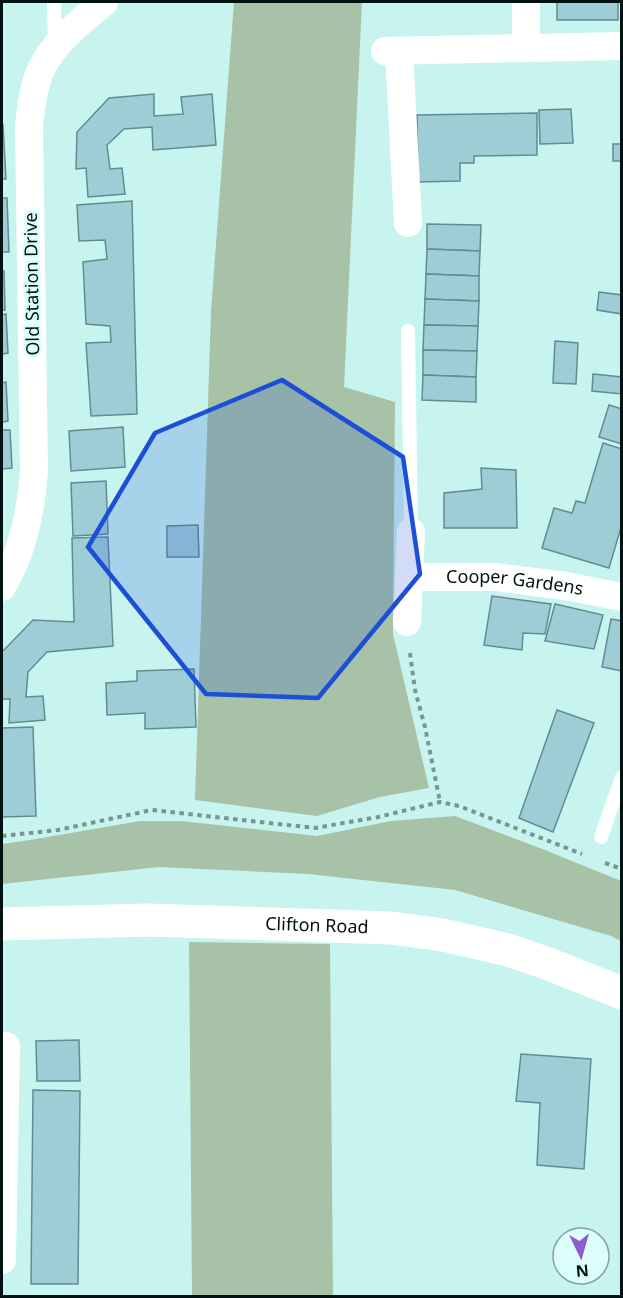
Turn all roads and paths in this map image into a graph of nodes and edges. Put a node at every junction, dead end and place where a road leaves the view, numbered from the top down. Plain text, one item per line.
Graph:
1 (54, 2) edge
2 (104, 2) edge
3 (526, 2) edge
4 (621, 46) edge
5 (55, 48) junction
6 (526, 48) junction
7 (408, 223) dead end
8 (408, 331) dead end
9 (411, 532) joint
10 (409, 576) junction
11 (2, 587) edge
12 (621, 597) edge
13 (407, 622) joint
14 (621, 777) edge
15 (440, 802) junction
16 (2, 836) edge
17 (601, 837) dead end
18 (588, 856) dead end
19 (599, 861) dead end
20 (621, 869) edge
21 (2, 924) edge
22 (621, 993) edge
23 (6, 1046) dead end
24 (3, 1150) edge
25 (2, 1260) edge

1 - 5 lane
2 - 5 street, Old Station Drive
3 - 6 street
4 - 6 street
5 - 11 street, Old Station Drive
6 - 7 street
8 - 9 lane
9 - 10 street
10 - 12 street, Cooper Gardens
10 - 13 street
13 - 15 path
14 - 17 lane
15 - 16 path
15 - 18 path
19 - 20 path
21 - 22 street, Clifton Road
23 - 24 street
24 - 25 street

